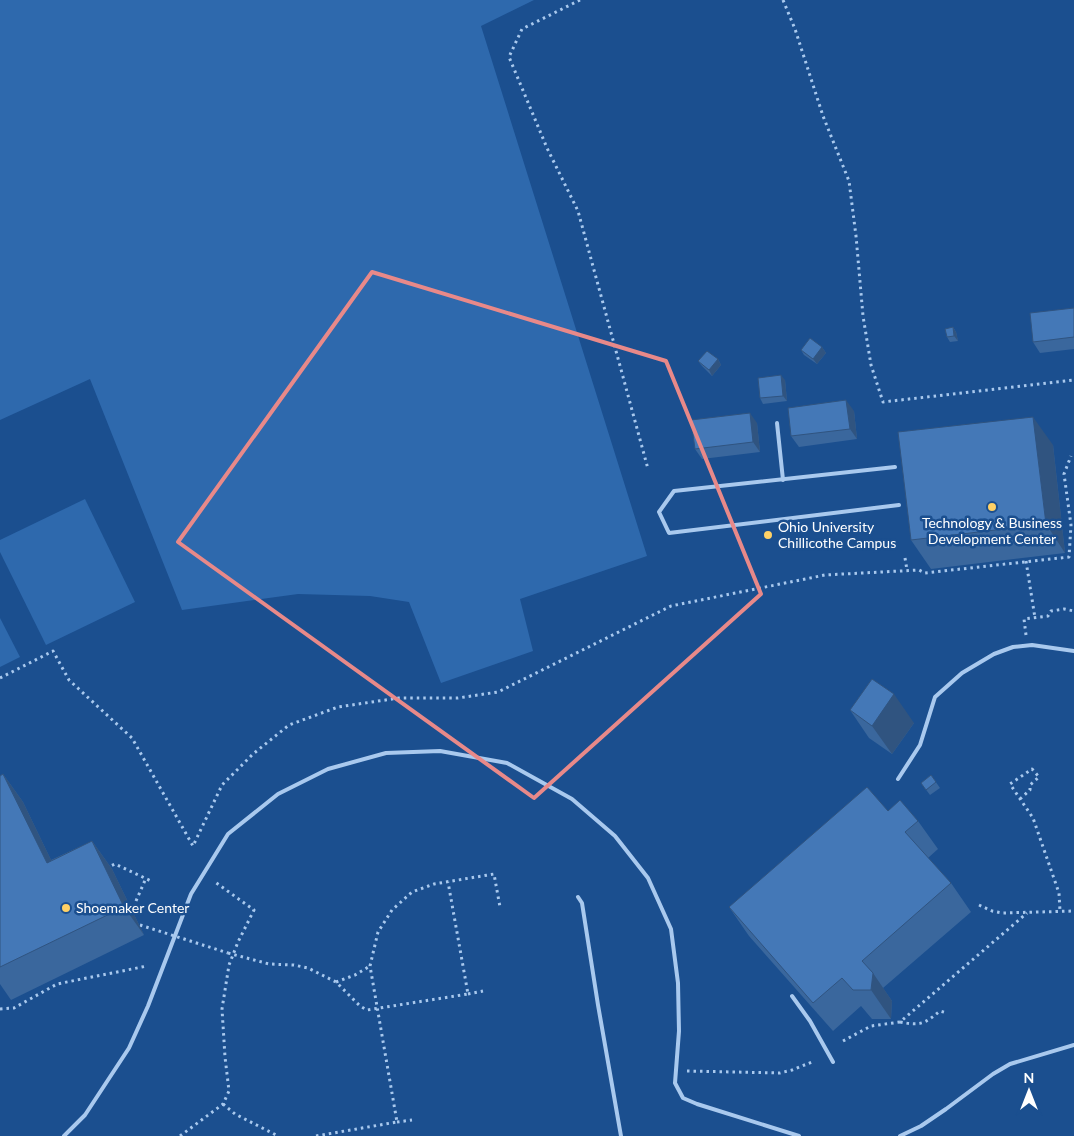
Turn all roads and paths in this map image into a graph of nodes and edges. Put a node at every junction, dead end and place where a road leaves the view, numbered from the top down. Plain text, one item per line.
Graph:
1 (580, 0) edge
2 (783, 0) edge
3 (1074, 380) edge
4 (777, 423) dead end
5 (1071, 456) dead end
6 (895, 467) dead end
7 (648, 469) dead end
8 (783, 480) junction
9 (899, 505) dead end
10 (905, 558) dead end
11 (1026, 561) junction
12 (907, 570) junction
13 (1074, 611) edge
14 (1036, 618) junction
15 (1028, 646) junction
16 (1074, 651) edge
17 (0, 678) edge
18 (898, 779) dead end
19 (1020, 799) junction
20 (193, 846) junction
21 (194, 853) dead end
22 (100, 871) edge
23 (146, 878) junction
24 (151, 881) dead end
25 (215, 882) dead end
26 (448, 882) junction
27 (578, 897) dead end
28 (136, 901) dead end
29 (979, 905) dead end
30 (500, 907) dead end
31 (1060, 911) junction
32 (1074, 911) edge
33 (1027, 913) junction
34 (140, 925) dead end
35 (233, 954) junction
36 (147, 966) dead end
37 (370, 966) junction
38 (336, 982) junction
39 (482, 991) dead end
40 (468, 994) junction
41 (792, 996) edge
42 (378, 1008) junction
43 (0, 1009) edge
44 (947, 1013) dead end
45 (900, 1022) junction
46 (843, 1041) dead end
47 (1074, 1045) edge
48 (812, 1062) dead end
49 (833, 1062) dead end
50 (687, 1071) dead end
51 (223, 1104) junction
52 (412, 1120) dead end
53 (397, 1122) junction
54 (64, 1136) edge
55 (180, 1136) edge
56 (278, 1136) edge
57 (316, 1136) edge
58 (621, 1136) edge
59 (799, 1136) edge
60 (900, 1136) edge

1 - 7 path
2 - 3 path
4 - 8 lane
5 - 11 path
6 - 8 lane
8 - 9 lane
10 - 12 path
11 - 12 path
11 - 14 path
12 - 20 path
13 - 14 path
14 - 15 path
15 - 16 lane
15 - 18 lane
17 - 20 path
19 - 19 path
19 - 31 path
20 - 21 path
22 - 23 path
23 - 24 path
23 - 28 path
25 - 35 path
26 - 30 path
26 - 37 path
26 - 40 path
27 - 58 lane
29 - 33 path
31 - 32 path
31 - 33 path
33 - 45 path
34 - 35 path, bridge
35 - 38 path
35 - 51 path
36 - 43 path
37 - 38 path
37 - 42 path
38 - 42 path
39 - 40 path
40 - 42 path
41 - 49 lane
42 - 53 path
44 - 45 path
45 - 46 path
47 - 60 lane
48 - 50 path
51 - 55 path
51 - 56 path
52 - 53 path
53 - 57 path
54 - 59 lane

